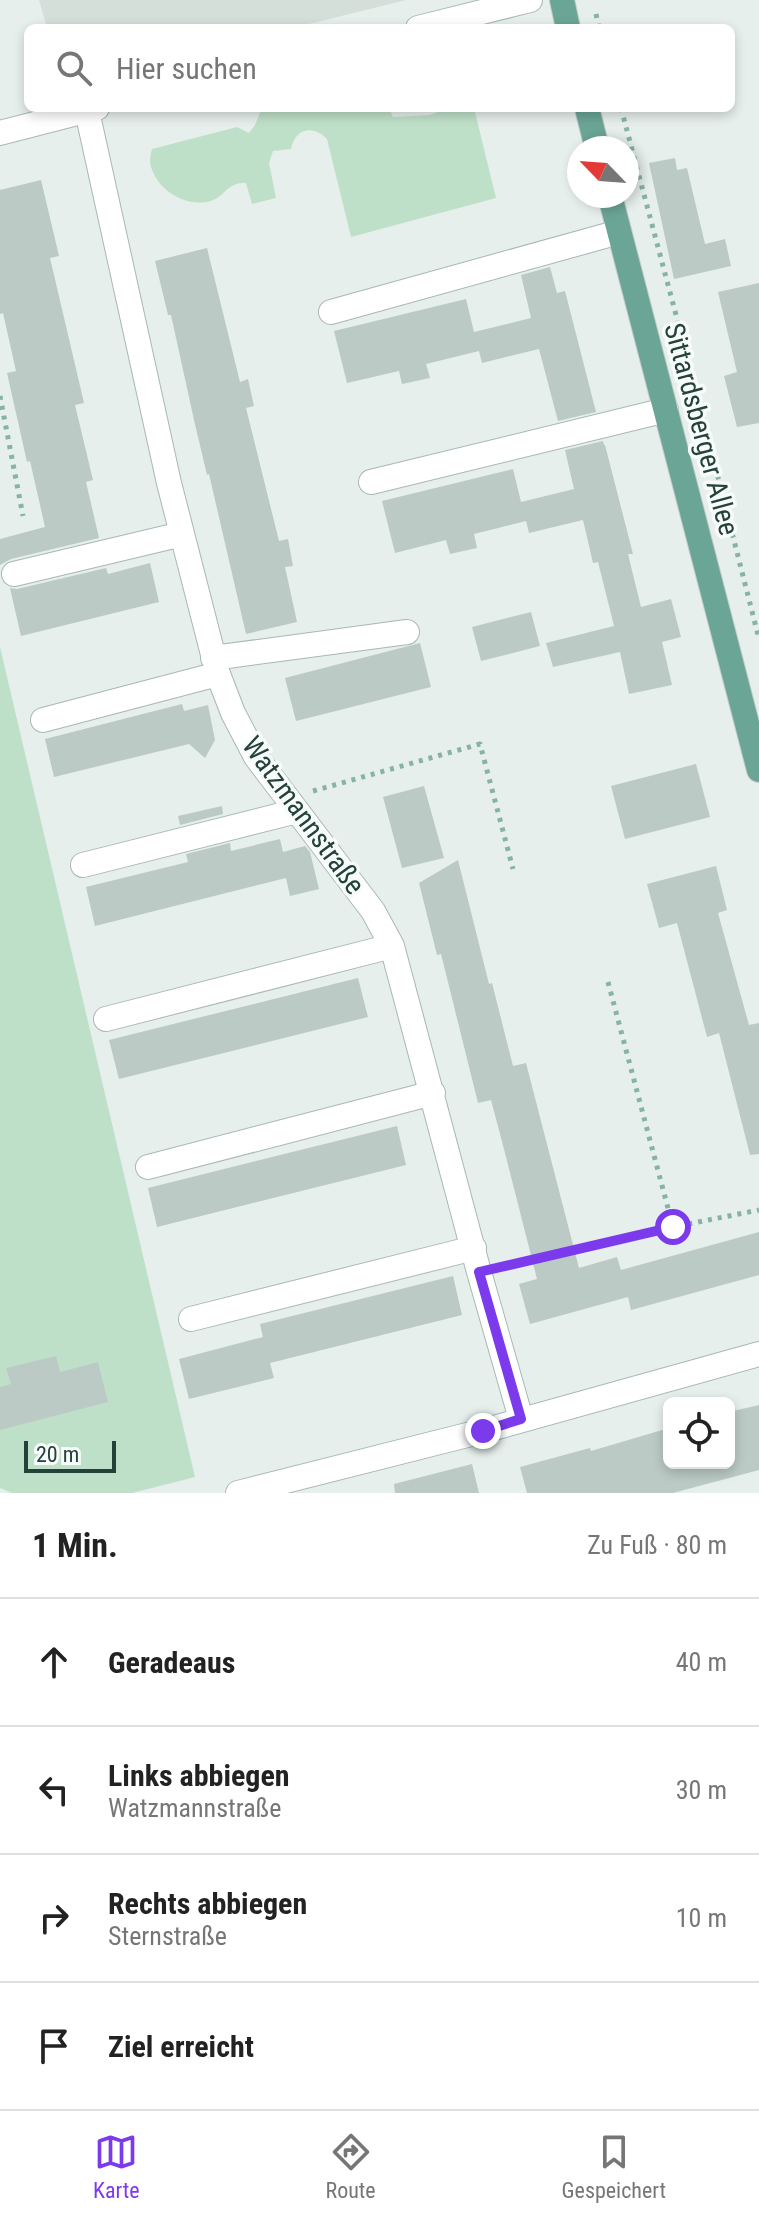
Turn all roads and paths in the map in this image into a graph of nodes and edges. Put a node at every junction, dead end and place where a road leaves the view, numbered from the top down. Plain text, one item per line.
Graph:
1 (530, 0) edge
2 (562, 0) edge
3 (434, 24) edge
4 (567, 24) edge
5 (80, 112) edge
6 (93, 112) edge
7 (588, 112) edge
8 (622, 112) edge
9 (0, 133) edge
10 (594, 136) edge
11 (613, 208) edge
12 (619, 232) junction
13 (331, 312) dead end
14 (0, 396) edge
15 (666, 410) junction
16 (371, 482) dead end
17 (23, 516) dead end
18 (182, 534) junction
19 (14, 574) dead end
20 (407, 632) dead end
21 (759, 639) edge
22 (216, 666) junction
23 (43, 720) dead end
24 (759, 770) edge
25 (292, 805) junction
26 (83, 865) dead end
27 (513, 869) dead end
28 (392, 946) junction
29 (608, 982) dead end
30 (106, 1019) dead end
31 (433, 1093) junction
32 (148, 1167) dead end
33 (759, 1210) edge
34 (673, 1227) junction
35 (476, 1260) junction
36 (191, 1319) dead end
37 (759, 1354) edge
38 (521, 1419) junction
39 (238, 1493) edge

1 - 3 street
2 - 4 main road
5 - 9 street
6 - 18 street, Watzmannstraße
7 - 10 main road
8 - 21 path
11 - 12 main road, Sittardsberger Allee
12 - 13 street
12 - 15 main road, Sittardsberger Allee
14 - 17 path
15 - 16 street
15 - 24 main road, Sittardsberger Allee
18 - 19 street
18 - 22 street, Watzmannstraße
20 - 22 street
22 - 23 street
22 - 25 street, Watzmannstraße
25 - 26 street
25 - 27 path
25 - 28 street, Watzmannstraße
28 - 30 street
28 - 31 street, Watzmannstraße
29 - 34 path
31 - 32 street
31 - 35 street, Watzmannstraße
33 - 34 path
34 - 35 path
35 - 36 street
35 - 38 street, Watzmannstraße
37 - 38 street
38 - 39 street

